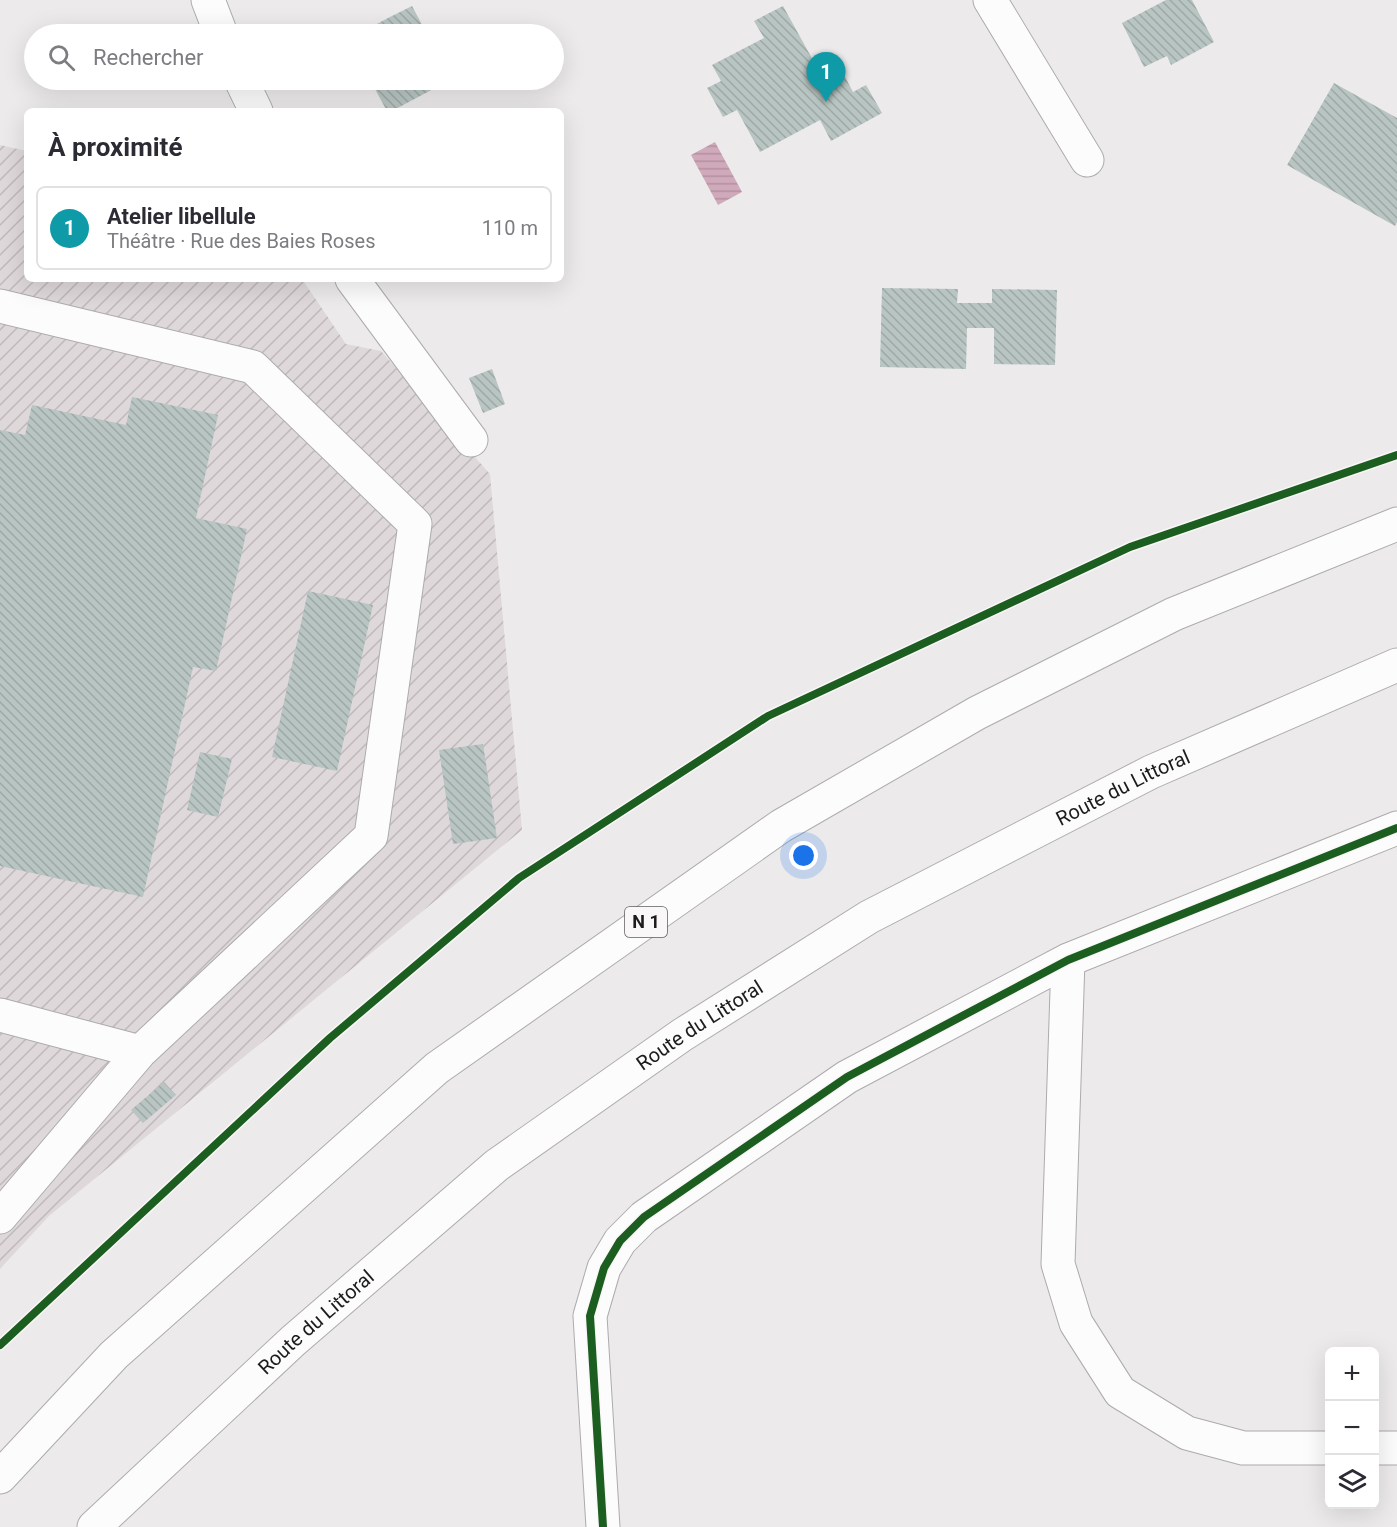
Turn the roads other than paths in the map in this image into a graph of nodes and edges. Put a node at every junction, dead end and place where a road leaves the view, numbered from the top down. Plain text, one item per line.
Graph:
1 (208, 0) edge
2 (990, 0) edge
3 (217, 24) edge
4 (246, 90) edge
5 (255, 108) edge
6 (1087, 160) dead end
7 (354, 282) edge
8 (0, 306) edge
9 (471, 440) dead end
10 (1397, 524) edge
11 (1397, 665) edge
12 (1397, 828) edge
13 (1068, 960) junction
14 (0, 1015) edge
15 (140, 1052) junction
16 (0, 1216) edge
17 (1325, 1448) edge
18 (1379, 1448) edge
19 (1397, 1448) edge
20 (0, 1477) edge
21 (94, 1527) edge
22 (603, 1527) edge

1 - 3 main road
2 - 6 main road
4 - 5 main road
7 - 9 main road
8 - 15 main road
10 - 20 main road, N 1
11 - 21 main road, Route du Littoral
12 - 13 main road
13 - 17 main road
13 - 22 main road
14 - 15 main road
15 - 16 main road
18 - 19 main road

